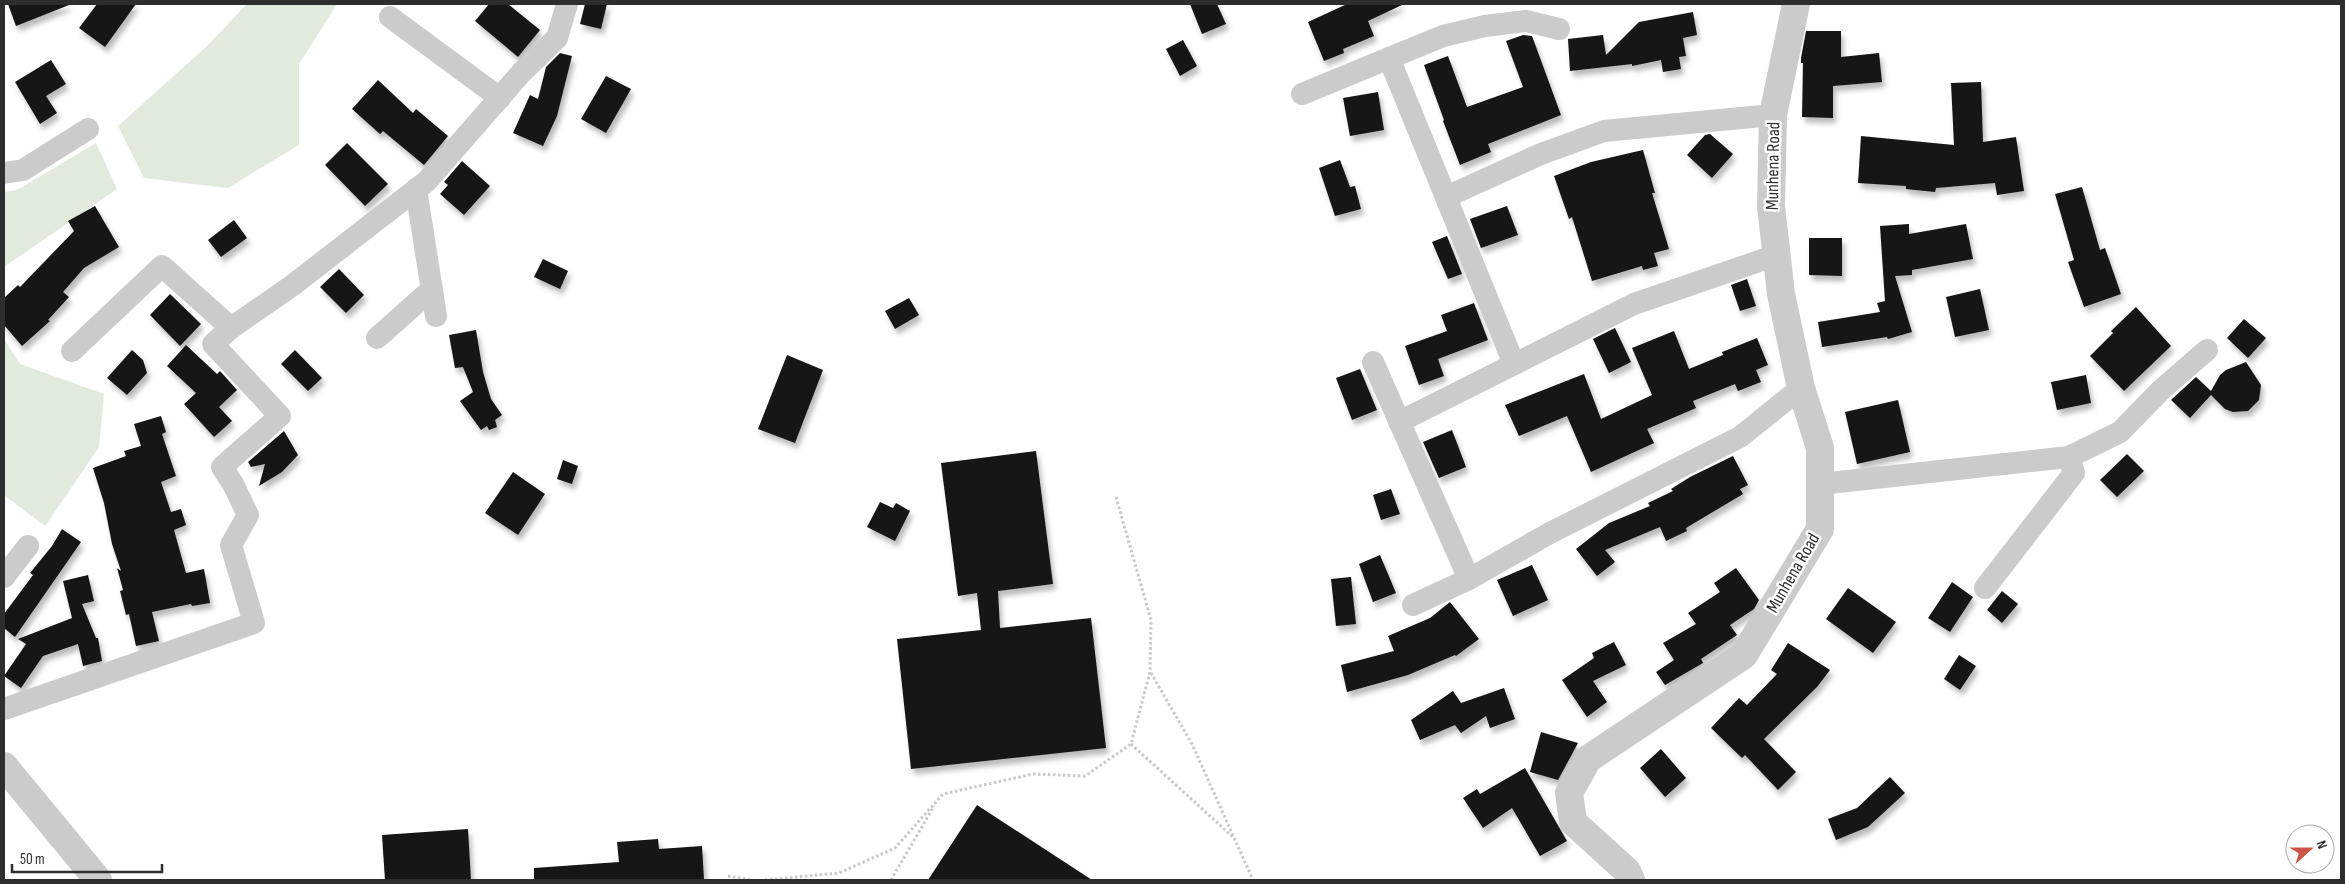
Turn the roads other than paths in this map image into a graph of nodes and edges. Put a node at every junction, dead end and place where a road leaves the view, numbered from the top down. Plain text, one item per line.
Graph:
1 (567, 4) edge
2 (1796, 4) edge
3 (390, 16) dead end
4 (1559, 29) dead end
5 (1389, 58) junction
6 (1302, 94) dead end
7 (500, 98) junction
8 (1773, 114) junction
9 (88, 129) dead end
10 (4, 173) edge
11 (416, 189) junction
12 (1446, 197) junction
13 (1777, 256) junction
14 (432, 289) junction
15 (436, 316) dead end
16 (232, 328) junction
17 (377, 338) dead end
18 (72, 350) dead end
19 (2207, 350) dead end
20 (1373, 362) dead end
21 (1514, 364) junction
22 (1801, 388) junction
23 (1399, 422) junction
24 (2069, 457) junction
25 (1820, 484) junction
26 (28, 546) dead end
27 (4, 577) edge
28 (1469, 579) junction
29 (1985, 588) dead end
30 (1413, 605) dead end
31 (4, 709) edge
32 (4, 766) edge
33 (98, 880) edge
34 (1631, 880) edge

1 - 7 street
2 - 8 street, Munhena Road
3 - 7 street
4 - 5 street
5 - 6 street
5 - 12 street
7 - 11 street
8 - 12 street
8 - 13 street, Munhena Road
9 - 10 street
11 - 14 street
11 - 16 street
12 - 21 street
13 - 21 street
13 - 22 street, Munhena Road
14 - 15 street
14 - 17 street
16 - 18 street
16 - 31 street
19 - 24 street
20 - 23 street
21 - 23 street
22 - 25 street, Munhena Road
22 - 28 street
23 - 28 street
24 - 25 street
24 - 29 street
25 - 34 street, Munhena Road
26 - 27 street
28 - 30 street
32 - 33 street

